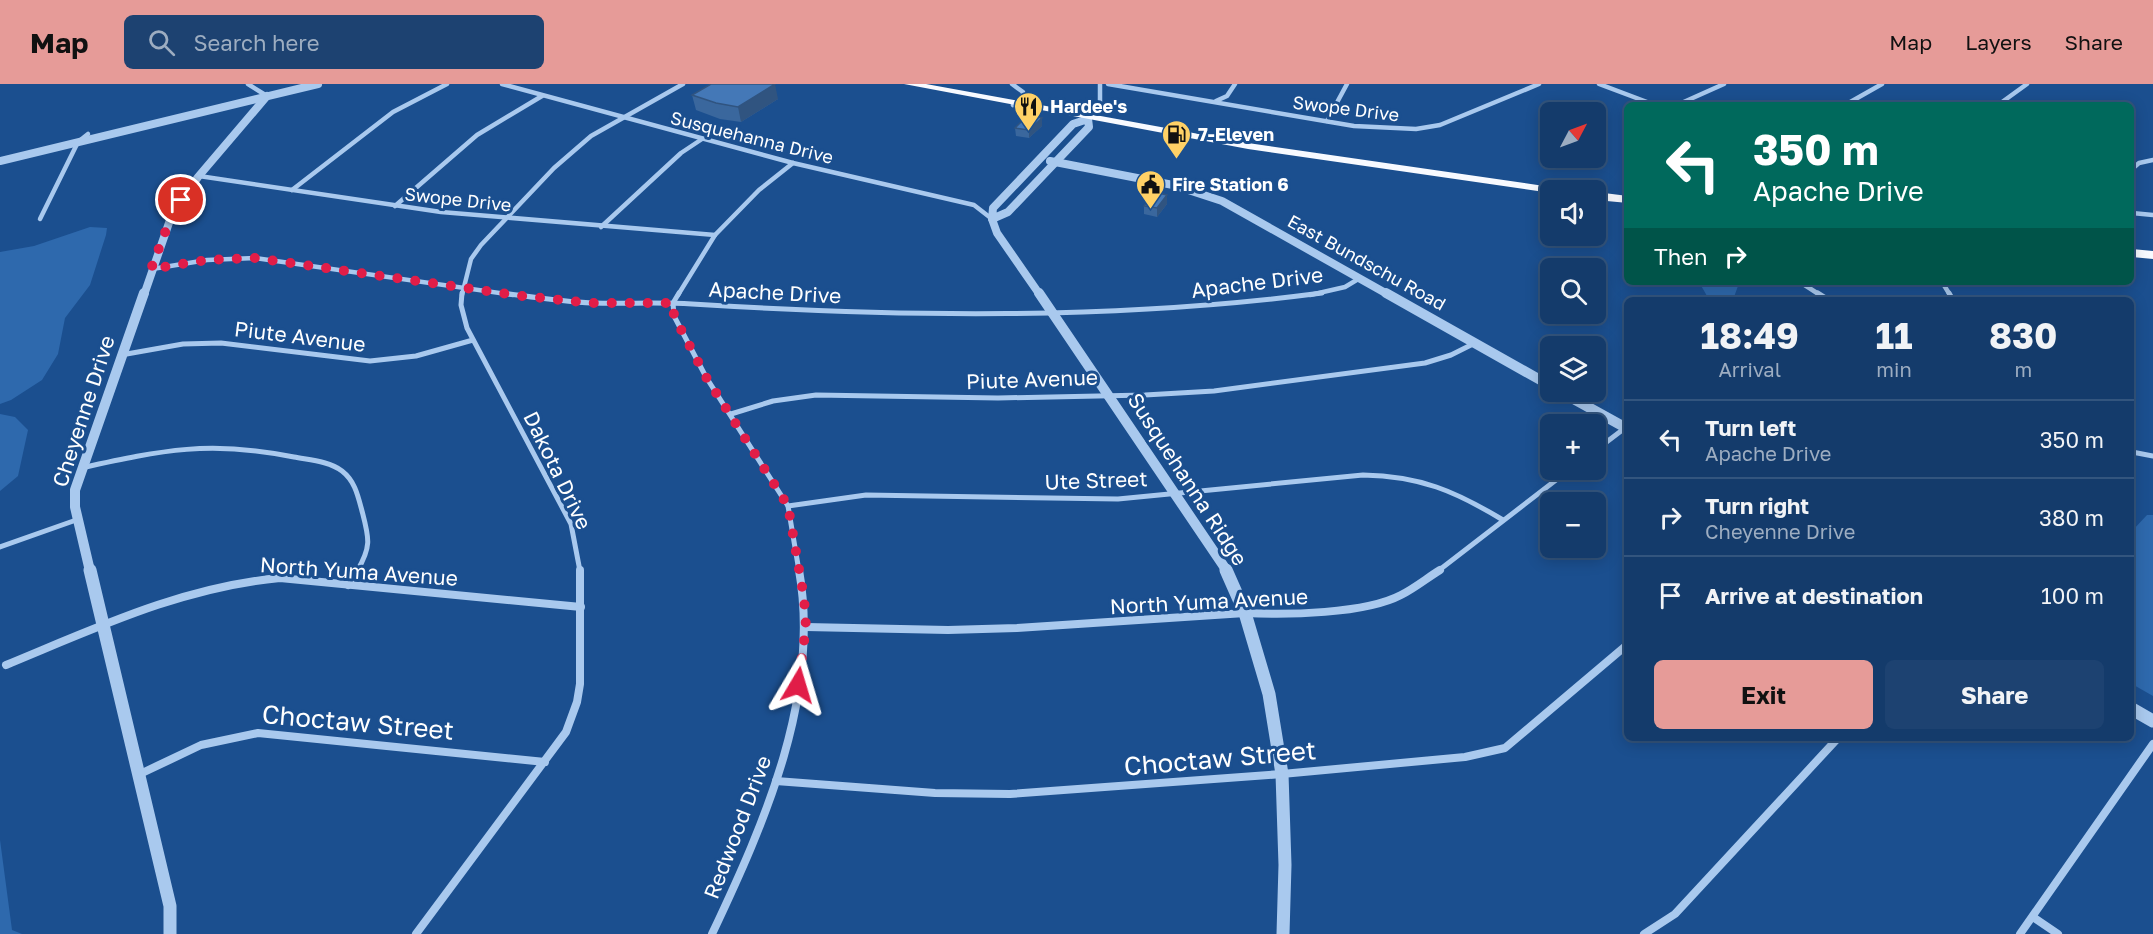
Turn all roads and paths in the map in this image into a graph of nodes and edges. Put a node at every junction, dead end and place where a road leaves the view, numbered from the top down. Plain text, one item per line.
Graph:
1 (248, 84) edge
2 (318, 84) edge
3 (447, 84) edge
4 (502, 84) edge
5 (683, 84) edge
6 (909, 84) edge
7 (1012, 84) edge
8 (1100, 84) edge
9 (1108, 84) edge
10 (1235, 84) edge
11 (1347, 84) edge
12 (1539, 84) edge
13 (1599, 84) edge
14 (1724, 84) edge
15 (1882, 84) edge
16 (2027, 84) edge
17 (267, 96) junction
18 (542, 96) junction
19 (1216, 101) junction
20 (1647, 102) edge
21 (1684, 102) edge
22 (1850, 102) edge
23 (2002, 102) edge
24 (1013, 105) junction
25 (619, 118) junction
26 (1088, 119) junction
27 (1327, 121) junction
28 (88, 134) dead end
29 (702, 140) junction
30 (78, 142) junction
31 (1056, 143) junction
32 (1070, 146) junction
33 (1040, 160) junction
34 (2153, 160) edge
35 (0, 161) edge
36 (1054, 162) junction
37 (793, 163) junction
38 (2134, 167) edge
39 (199, 176) junction
40 (1540, 188) edge
41 (292, 190) junction
42 (1606, 197) edge
43 (1624, 200) edge
44 (395, 206) junction
45 (2134, 213) edge
46 (2153, 215) edge
47 (40, 219) dead end
48 (507, 219) junction
49 (992, 219) junction
50 (601, 227) junction
51 (716, 235) junction
52 (2134, 253) edge
53 (2153, 255) edge
54 (151, 269) junction
55 (1360, 278) junction
56 (1805, 285) edge
57 (463, 287) junction
58 (1824, 297) edge
59 (673, 303) junction
60 (1052, 312) junction
61 (473, 340) junction
62 (1475, 343) junction
63 (121, 355) junction
64 (1540, 380) edge
65 (1109, 393) junction
66 (1579, 402) edge
67 (731, 414) junction
68 (1624, 427) edge
69 (1624, 429) edge
70 (1606, 443) edge
71 (2134, 452) edge
72 (2153, 456) edge
73 (81, 468) junction
74 (1556, 480) edge
75 (1177, 494) junction
76 (788, 506) junction
77 (79, 519) junction
78 (1503, 520) junction
79 (0, 547) edge
80 (348, 585) junction
81 (581, 607) junction
82 (1245, 614) junction
83 (104, 626) junction
84 (806, 627) junction
85 (1624, 647) edge
86 (6, 665) dead end
87 (2134, 710) edge
88 (2153, 721) edge
89 (1835, 741) edge
90 (2153, 744) edge
91 (545, 762) junction
92 (140, 774) junction
93 (1282, 774) junction
94 (776, 782) junction
95 (2033, 917) junction
96 (170, 934) edge
97 (416, 934) edge
98 (712, 934) edge
99 (1283, 934) edge
100 (1644, 934) edge
101 (2020, 934) edge
102 (2058, 934) edge

1 - 17 street
2 - 17 street
3 - 41 street
4 - 18 street, Susquehanna Drive
5 - 25 street, Dakota Drive
6 - 24 highway
7 - 24 street
8 - 26 street
9 - 19 street, Swope Drive
10 - 19 street
11 - 27 street
12 - 27 street, Swope Drive
13 - 20 street
14 - 21 street
15 - 22 street
16 - 23 street
17 - 30 street
17 - 39 street, Cheyenne Drive
18 - 25 street, Susquehanna Drive
18 - 44 street
19 - 27 street, Swope Drive
24 - 26 highway
25 - 29 street, Susquehanna Drive
25 - 48 street, Dakota Drive
26 - 31 street
26 - 32 street
26 - 40 highway
28 - 30 street
29 - 37 street, Susquehanna Drive
29 - 50 street
30 - 35 street
30 - 47 street
31 - 32 street
31 - 33 street
32 - 36 street
33 - 36 street, East Bundschu Road
33 - 49 street
34 - 38 street
36 - 49 street
36 - 55 street, East Bundschu Road
37 - 49 street, Susquehanna Drive
37 - 51 street
39 - 41 street, Swope Drive
39 - 54 street, Cheyenne Drive
41 - 44 street, Swope Drive
42 - 43 highway
44 - 48 street, Swope Drive
45 - 46 street
48 - 50 street, Swope Drive
48 - 57 street, Dakota Drive
49 - 60 street, Susquehanna Ridge
50 - 51 street, Swope Drive
51 - 59 street
52 - 53 highway
54 - 57 street, Apache Drive
54 - 63 street, Cheyenne Drive
55 - 60 street, Apache Drive
55 - 62 street, East Bundschu Road
56 - 58 street
57 - 59 street, Apache Drive
57 - 61 street, Dakota Drive
59 - 60 street, Apache Drive
59 - 67 street, Redwood Drive
60 - 65 street, Susquehanna Ridge
61 - 63 street, Piute Avenue
61 - 81 street, Dakota Drive
62 - 64 street, East Bundschu Road
62 - 65 street, Piute Avenue
63 - 73 street, Cheyenne Drive
65 - 67 street, Piute Avenue
65 - 75 street, Susquehanna Ridge
66 - 68 street
67 - 76 street, Redwood Drive
69 - 70 street
71 - 72 street
73 - 77 street, Cheyenne Drive
73 - 80 street
74 - 78 street, North Yuma Avenue
75 - 76 street, Ute Street
75 - 78 street, Ute Street
75 - 82 street, Susquehanna Ridge
76 - 84 street, Redwood Drive
77 - 79 street
77 - 83 street, Cheyenne Drive
78 - 82 street, North Yuma Avenue
80 - 81 street, North Yuma Avenue
80 - 83 street, North Yuma Avenue
81 - 91 street, Dakota Drive
82 - 84 street, North Yuma Avenue
82 - 93 street, Susquehanna Ridge
83 - 86 street, North Yuma Avenue
83 - 92 street, Cheyenne Drive
84 - 94 street, Redwood Drive
85 - 93 street, Choctaw Street
87 - 88 street
89 - 100 street
90 - 95 street
91 - 92 street, Choctaw Street
91 - 97 street, Dakota Drive
92 - 96 street, Cheyenne Drive
93 - 94 street, Choctaw Street
93 - 99 street, Susquehanna Ridge
94 - 98 street, Redwood Drive
95 - 101 street
95 - 102 street

